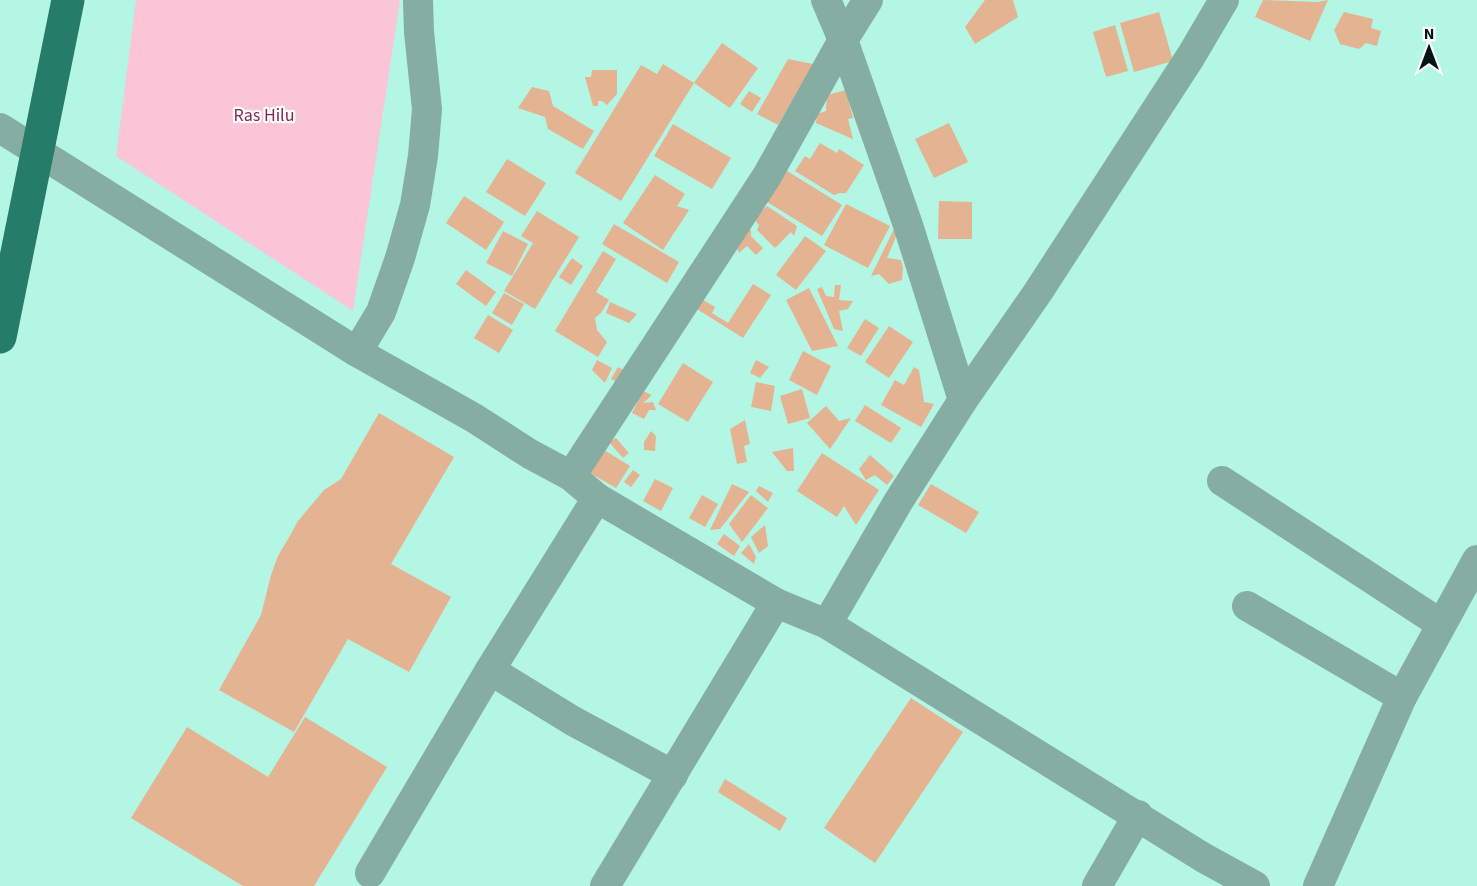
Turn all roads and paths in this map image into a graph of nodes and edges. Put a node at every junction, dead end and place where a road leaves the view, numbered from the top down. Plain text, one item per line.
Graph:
1 (68, 0) edge
2 (418, 0) edge
3 (826, 0) edge
4 (868, 0) edge
5 (1224, 0) edge
6 (843, 40) junction
7 (0, 128) edge
8 (38, 151) junction
9 (0, 337) edge
10 (357, 352) junction
11 (963, 400) junction
12 (571, 476) junction
13 (1222, 481) dead end
14 (597, 498) junction
15 (1477, 560) edge
16 (776, 603) junction
17 (1247, 606) dead end
18 (827, 624) junction
19 (1441, 624) junction
20 (490, 670) junction
21 (1402, 697) junction
22 (673, 775) junction
23 (1138, 815) junction
24 (370, 873) dead end
25 (606, 886) edge
26 (1097, 886) edge
27 (1255, 886) edge
28 (1318, 886) edge

1 - 8 main road
2 - 10 street
3 - 6 street
4 - 6 street
5 - 11 street
6 - 11 street
6 - 12 street
7 - 8 street
8 - 9 main road
8 - 10 street
10 - 12 street
11 - 18 street
12 - 14 street
13 - 19 street
14 - 16 street
14 - 20 street
15 - 19 street
16 - 18 street
16 - 22 street
17 - 21 street
18 - 23 street
19 - 21 street
20 - 22 street
20 - 24 street
21 - 28 street
22 - 25 street
23 - 26 street
23 - 27 street

